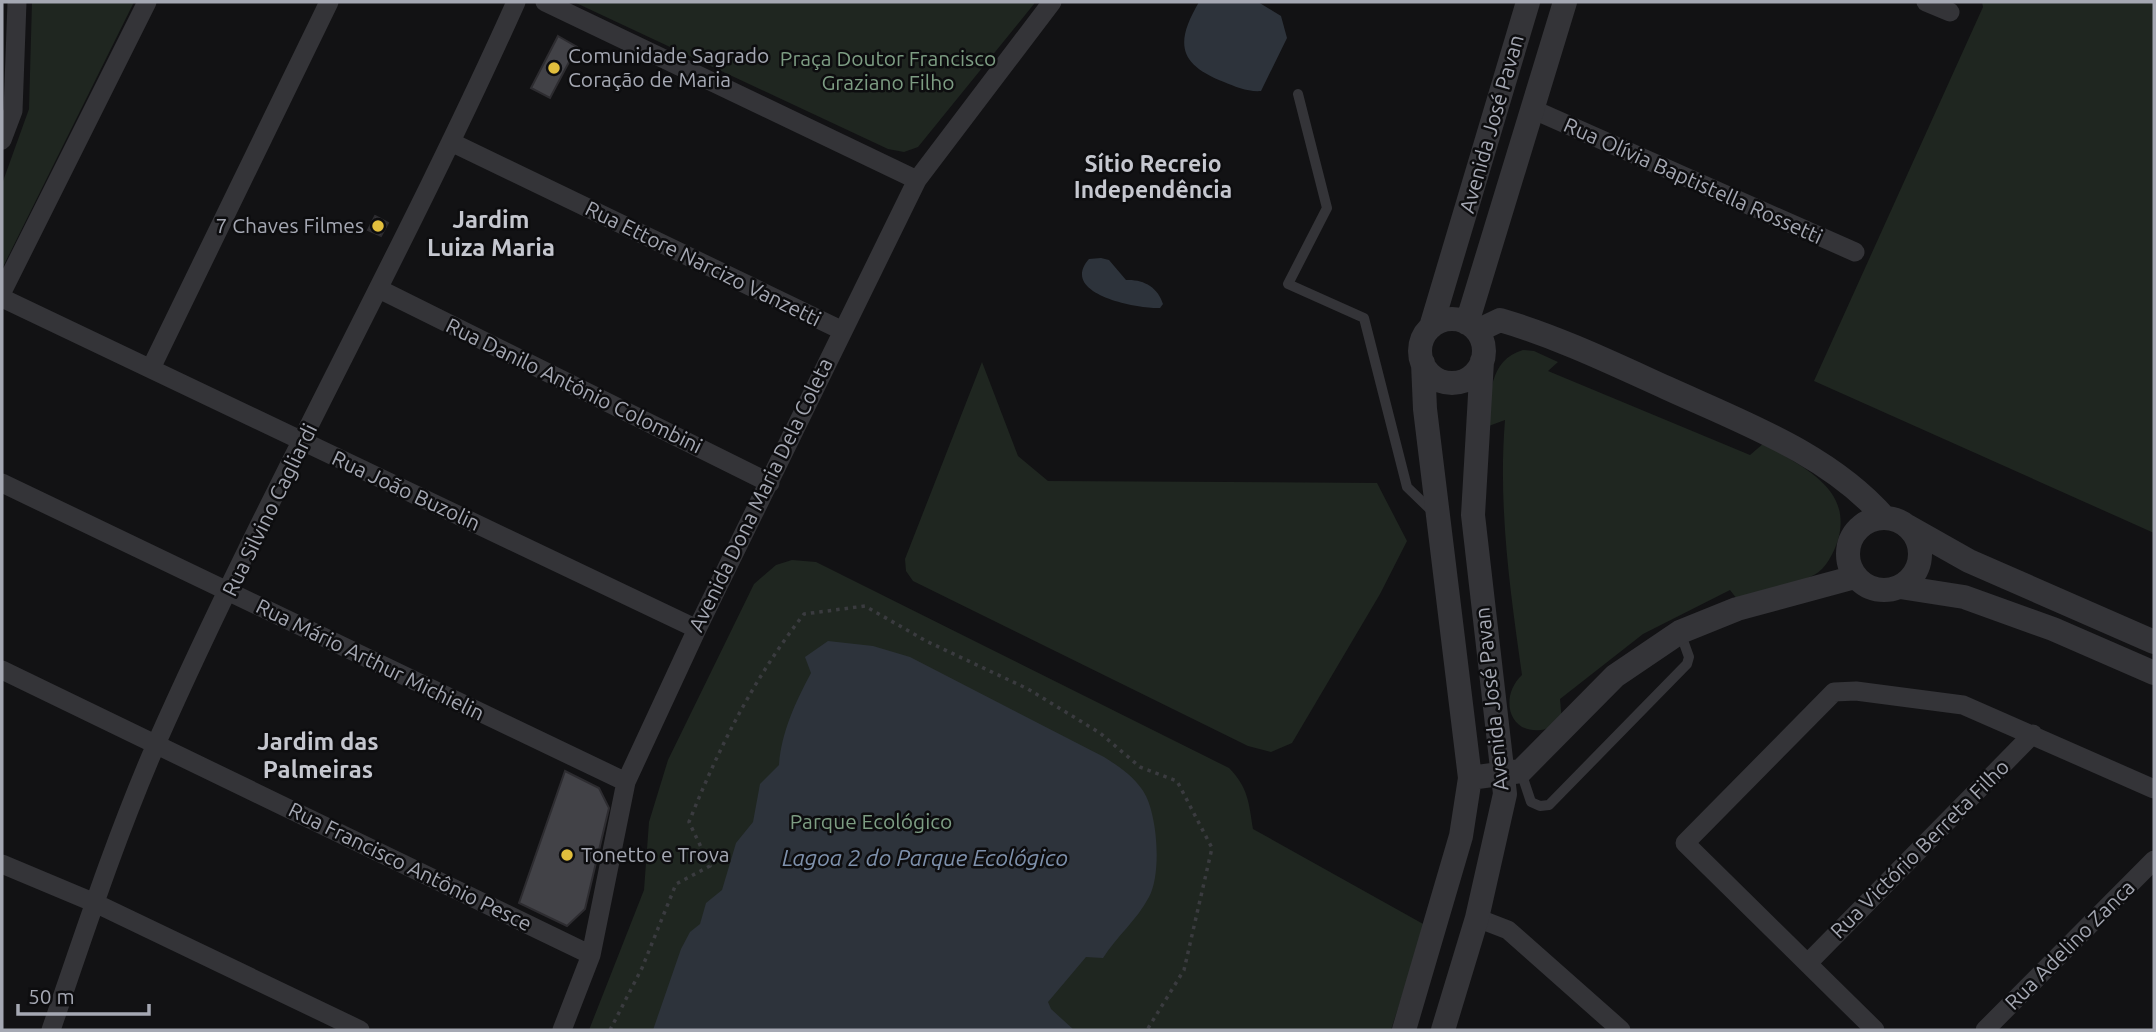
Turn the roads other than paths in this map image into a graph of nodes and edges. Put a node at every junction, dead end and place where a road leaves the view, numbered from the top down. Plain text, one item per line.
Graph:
1 (16, 2) edge
2 (147, 2) edge
3 (329, 2) edge
4 (516, 2) edge
5 (545, 2) edge
6 (1052, 2) edge
7 (1528, 2) edge
8 (1565, 2) edge
9 (1927, 2) edge
10 (1950, 12) dead end
11 (1298, 94) dead end
12 (1532, 109) junction
13 (2, 140) edge
14 (453, 143) junction
15 (917, 180) junction
16 (1855, 252) dead end
17 (379, 289) junction
18 (2, 292) edge
19 (2, 298) edge
20 (1431, 327) junction
21 (1472, 327) junction
22 (841, 330) junction
23 (1482, 361) junction
24 (1423, 363) junction
25 (152, 366) junction
26 (303, 442) junction
27 (770, 482) junction
28 (2, 484) edge
29 (1439, 518) junction
30 (1896, 522) junction
31 (1855, 577) junction
32 (1900, 587) junction
33 (229, 593) junction
34 (696, 629) junction
35 (1680, 632) junction
36 (2154, 642) edge
37 (2, 670) edge
38 (2154, 673) edge
39 (2033, 734) junction
40 (156, 744) junction
41 (1513, 773) junction
42 (1470, 778) junction
43 (626, 782) junction
44 (2154, 789) edge
45 (2154, 860) edge
46 (2, 864) edge
47 (95, 903) junction
48 (1477, 918) junction
49 (591, 955) junction
50 (1808, 964) junction
51 (51, 1030) edge
52 (360, 1030) edge
53 (562, 1030) edge
54 (1404, 1030) edge
55 (1443, 1030) edge
56 (1620, 1030) edge
57 (1875, 1030) edge
58 (1985, 1030) edge

1 - 13 street
2 - 18 street
3 - 25 street
4 - 14 street, Rua Silvino Cagliardi
5 - 15 street
6 - 15 street, Avenida Dona Maria Dela Coleta
7 - 20 street, Avenida José Pavan
8 - 12 street, Avenida José Pavan
9 - 10 street
11 - 29 lane
12 - 16 street, Rua Olívia Baptistella Rossetti
12 - 21 street, Avenida José Pavan
14 - 17 street, Rua Silvino Cagliardi
14 - 22 street, Rua Ettore Narcizo Vanzetti
15 - 22 street, Avenida Dona Maria Dela Coleta
17 - 26 street, Rua Silvino Cagliardi
17 - 27 street, Rua Danilo Antônio Colombini
19 - 25 street, Rua João Buzolin
20 - 21 street
20 - 24 street
21 - 23 street
21 - 30 street
22 - 27 street, Avenida Dona Maria Dela Coleta
23 - 24 street
23 - 41 street, Avenida José Pavan
24 - 29 street, Avenida José Pavan
25 - 26 street, Rua João Buzolin
26 - 33 street, Rua Silvino Cagliardi
26 - 34 street, Rua João Buzolin
27 - 34 street, Avenida Dona Maria Dela Coleta
28 - 33 street, Rua Mário Arthur Michielin
29 - 42 street, Avenida José Pavan
30 - 31 street
30 - 32 street
30 - 36 street
31 - 32 street
31 - 35 street
32 - 38 street
33 - 40 street, Rua Silvino Cagliardi
33 - 43 street, Rua Mário Arthur Michielin
34 - 43 street, Avenida Dona Maria Dela Coleta
35 - 41 street
35 - 41 lane
37 - 40 street, Rua Francisco Antônio Pesce
39 - 44 street
39 - 50 street, Rua Victório Berreta Filho
39 - 50 street
40 - 47 street, Rua Silvino Cagliardi
40 - 49 street, Rua Francisco Antônio Pesce
41 - 42 street
41 - 48 street, Avenida José Pavan
42 - 54 street, Avenida José Pavan
43 - 49 street, Avenida Dona Maria Dela Coleta
45 - 58 street, Rua Adelino Zanca
46 - 47 street
47 - 51 street, Rua Silvino Cagliardi
47 - 52 street
48 - 55 street, Avenida José Pavan
48 - 56 street
49 - 53 street, Avenida Dona Maria Dela Coleta
50 - 57 street

